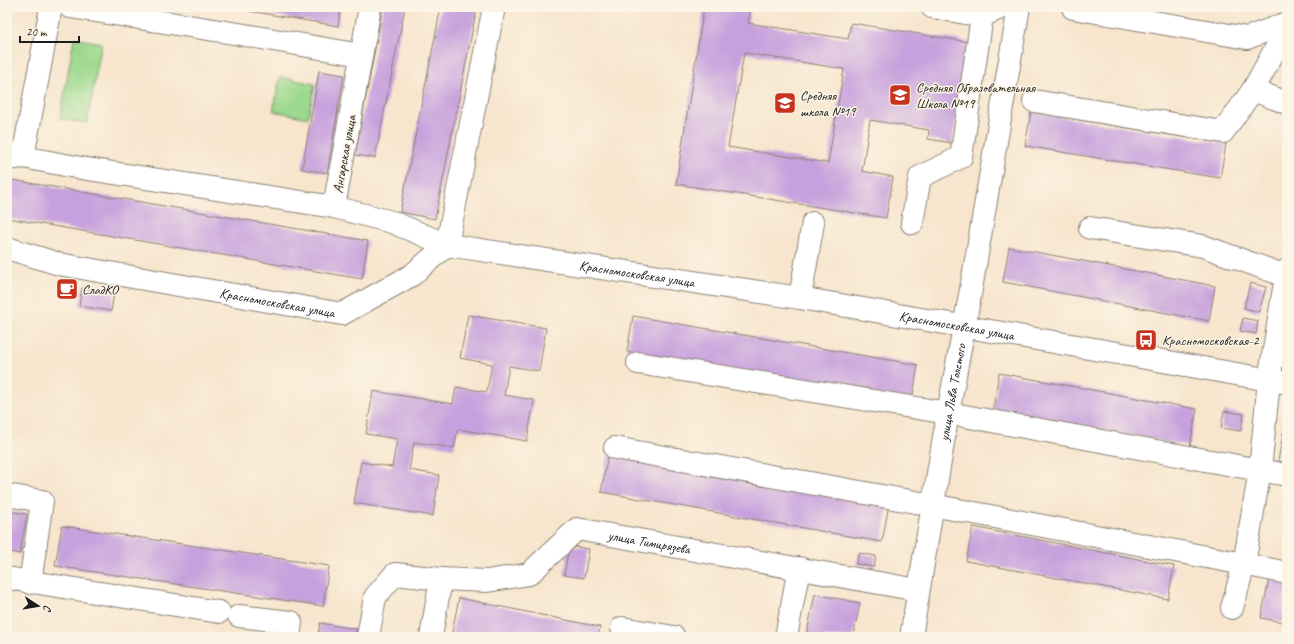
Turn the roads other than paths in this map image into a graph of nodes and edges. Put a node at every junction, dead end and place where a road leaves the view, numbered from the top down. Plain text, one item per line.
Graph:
1 (51, 7) edge
2 (70, 7) edge
3 (370, 7) edge
4 (494, 7) edge
5 (932, 7) edge
6 (1012, 7) edge
7 (1074, 8) edge
8 (982, 16) junction
9 (1287, 23) edge
10 (1287, 28) edge
11 (361, 55) junction
12 (1253, 90) junction
13 (1034, 101) dead end
14 (1287, 103) edge
15 (15, 158) edge
16 (334, 207) junction
17 (912, 223) dead end
18 (813, 224) dead end
19 (1090, 228) dead end
20 (447, 245) junction
21 (7, 248) edge
22 (1287, 270) edge
23 (1286, 276) edge
24 (800, 298) junction
25 (964, 326) junction
26 (638, 363) dead end
27 (1278, 382) edge
28 (948, 413) junction
29 (615, 448) dead end
30 (1260, 470) junction
31 (1287, 475) edge
32 (7, 495) edge
33 (932, 505) junction
34 (1244, 564) junction
35 (799, 568) junction
36 (1287, 573) edge
37 (7, 578) edge
38 (441, 579) junction
39 (30, 583) junction
40 (918, 590) junction
41 (1232, 608) dead end
42 (622, 628) dead end
43 (289, 637) edge
44 (368, 637) edge
45 (430, 637) edge
46 (674, 637) edge
47 (786, 637) edge
48 (911, 637) edge

1 - 15 street
2 - 11 street
3 - 11 street, Ангарская улица
4 - 20 street
5 - 8 street
6 - 8 street
6 - 25 street, улица Льва Толстого
7 - 9 street
8 - 17 street
10 - 12 street
11 - 16 street, Ангарская улица
12 - 13 street
12 - 14 street
15 - 16 street
16 - 20 street, Ангарская улица
18 - 24 street
19 - 23 street
20 - 21 street, Красномосковская улица
20 - 24 street, Красномосковская улица
22 - 23 street
23 - 27 street
24 - 25 street, Красномосковская улица
25 - 27 street, Красномосковская улица
25 - 28 street, улица Льва Толстого
26 - 28 street
27 - 30 street
28 - 30 street
28 - 33 street, улица Льва Толстого
29 - 33 street
30 - 31 street
30 - 34 street
32 - 39 street
33 - 34 street
33 - 40 street, улица Льва Толстого
34 - 36 street
34 - 41 street
35 - 38 street, улица Тимирязева
35 - 40 street, улица Тимирязева
35 - 47 street
37 - 39 street
38 - 44 street, улица Тимирязева
38 - 45 street
39 - 43 street
40 - 48 street, улица Льва Толстого
42 - 46 street

